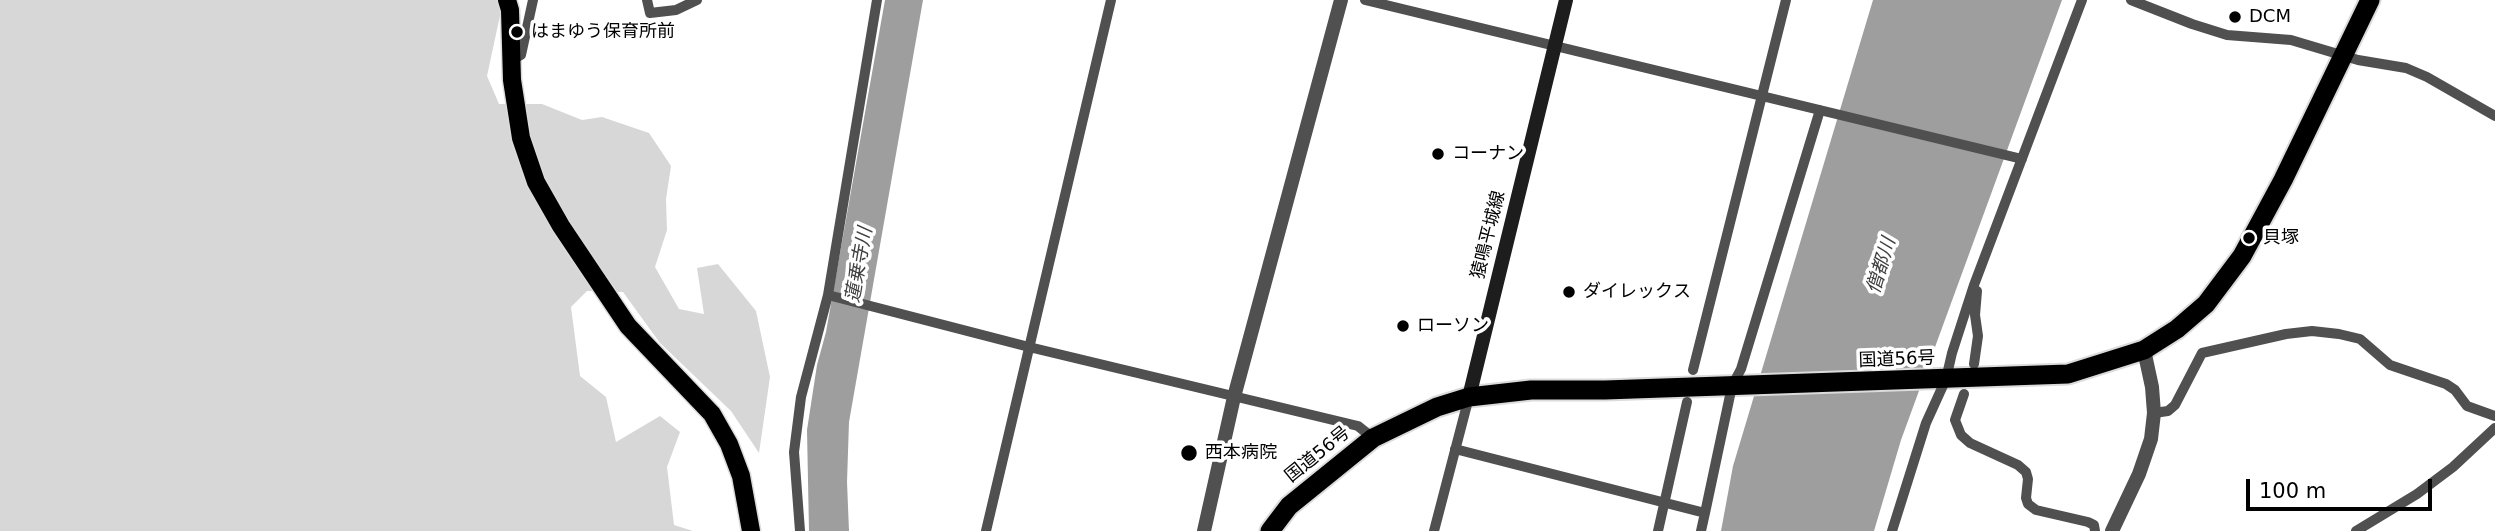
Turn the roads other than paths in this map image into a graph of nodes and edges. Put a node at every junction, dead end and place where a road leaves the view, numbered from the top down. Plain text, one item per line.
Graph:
1 (507, 0) edge
2 (533, 0) edge
3 (647, 0) edge
4 (697, 0) edge
5 (877, 0) edge
6 (1111, 0) edge
7 (1341, 0) edge
8 (1365, 0) edge
9 (1566, 0) edge
10 (1786, 0) edge
11 (2082, 0) edge
12 (2131, 0) edge
13 (2370, 0) edge
14 (1555, 46) junction
15 (2344, 56) junction
16 (512, 60) junction
17 (1762, 95) junction
18 (1824, 111) junction
19 (2495, 116) edge
20 (2018, 158) junction
21 (1974, 285) junction
22 (832, 296) junction
23 (1029, 347) junction
24 (2144, 350) junction
25 (1974, 364) dead end
26 (1693, 370) dead end
27 (1943, 379) junction
28 (1742, 386) junction
29 (1964, 394) dead end
30 (1234, 397) junction
31 (1469, 397) junction
32 (1687, 402) dead end
33 (2154, 413) junction
34 (2495, 416) edge
35 (2495, 428) edge
36 (1373, 438) junction
37 (1455, 449) junction
38 (1665, 503) junction
39 (1705, 513) junction
40 (2371, 528) edge
41 (751, 531) edge
42 (800, 531) edge
43 (986, 531) edge
44 (1204, 531) edge
45 (1270, 531) edge
46 (1434, 531) edge
47 (1658, 531) edge
48 (1701, 531) edge
49 (1892, 531) edge
50 (2095, 531) edge
51 (2112, 531) edge
52 (2356, 531) edge

1 - 16 main road
2 - 16 street
3 - 4 street
5 - 22 street
6 - 23 street
7 - 30 street
8 - 14 street
9 - 14 main road, 猿鳴平城線
10 - 17 street
11 - 20 street
12 - 15 street
13 - 15 highway, 国道56号
14 - 17 street
14 - 31 main road, 猿鳴平城線
15 - 19 street
15 - 24 highway, 国道56号
16 - 41 main road
17 - 18 street
17 - 26 street
18 - 20 street
18 - 28 street
20 - 21 street
21 - 25 street
21 - 27 street
22 - 23 street
22 - 42 street
23 - 30 street
23 - 43 street
24 - 27 highway, 国道56号
24 - 33 street
27 - 28 highway, 国道56号
27 - 49 street
28 - 31 highway, 国道56号
28 - 39 street
29 - 50 street
30 - 36 street
30 - 44 street
31 - 36 highway, 国道56号
31 - 37 street
32 - 38 street
33 - 34 street
33 - 51 street
35 - 40 street
36 - 45 highway, 国道56号
37 - 38 street
37 - 46 street
38 - 39 street
38 - 47 street
39 - 48 street
40 - 52 street

